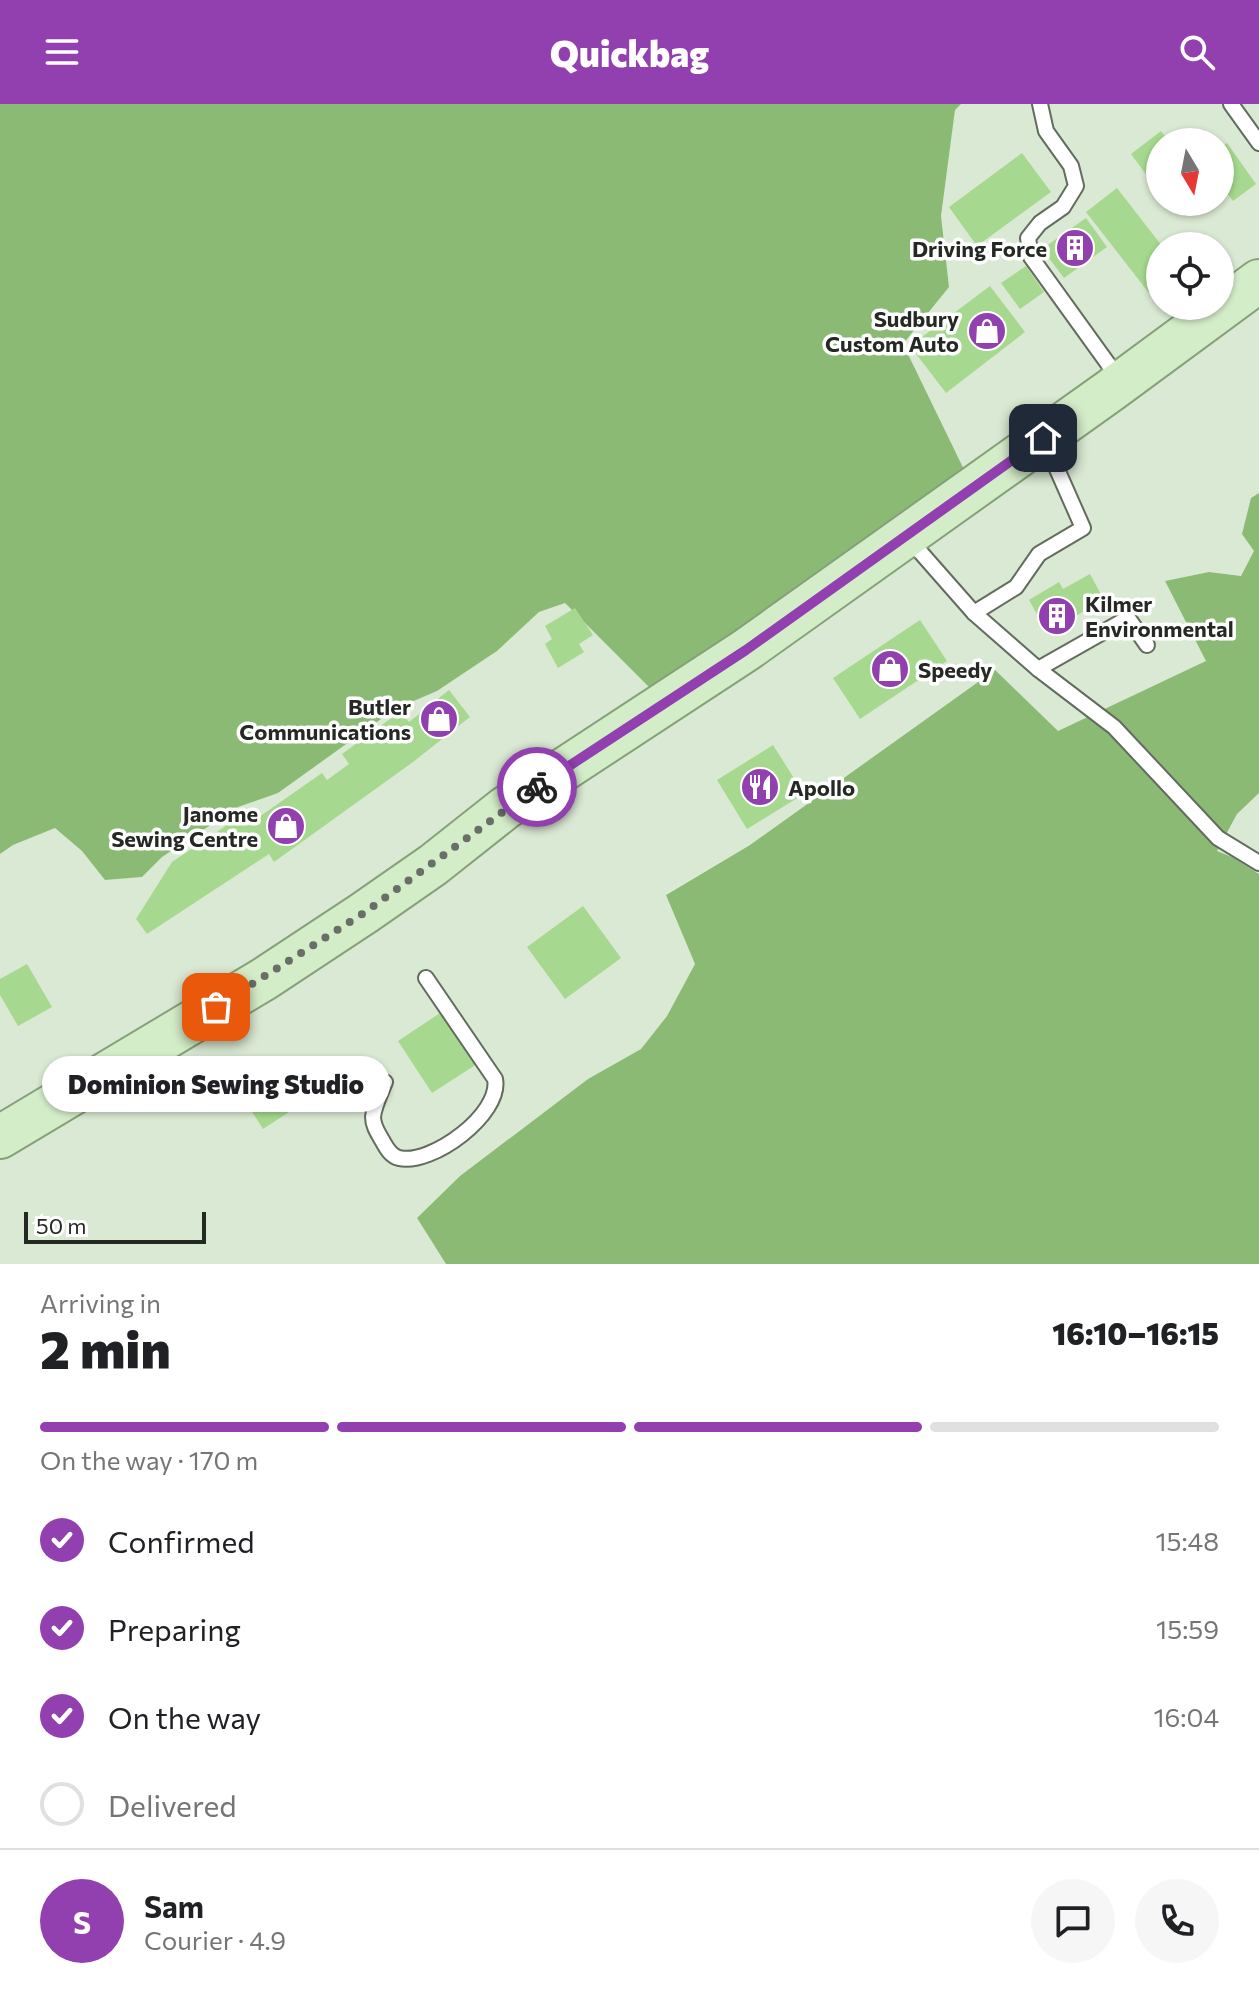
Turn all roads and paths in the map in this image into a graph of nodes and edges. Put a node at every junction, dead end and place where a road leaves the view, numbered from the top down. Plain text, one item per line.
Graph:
1 (1040, 104) edge
2 (1231, 104) edge
3 (1259, 143) edge
4 (1259, 281) edge
5 (1121, 382) junction
6 (1043, 438) junction
7 (906, 535) junction
8 (974, 613) junction
9 (1147, 645) dead end
10 (1038, 669) junction
11 (1259, 863) edge
12 (426, 978) dead end
13 (385, 1082) dead end
14 (0, 1137) edge

1 - 5 lane
2 - 3 lane
4 - 5 main road
5 - 6 main road
6 - 7 main road
6 - 8 lane
7 - 8 lane
7 - 14 main road
8 - 10 lane
9 - 10 lane
10 - 11 lane
12 - 13 lane

